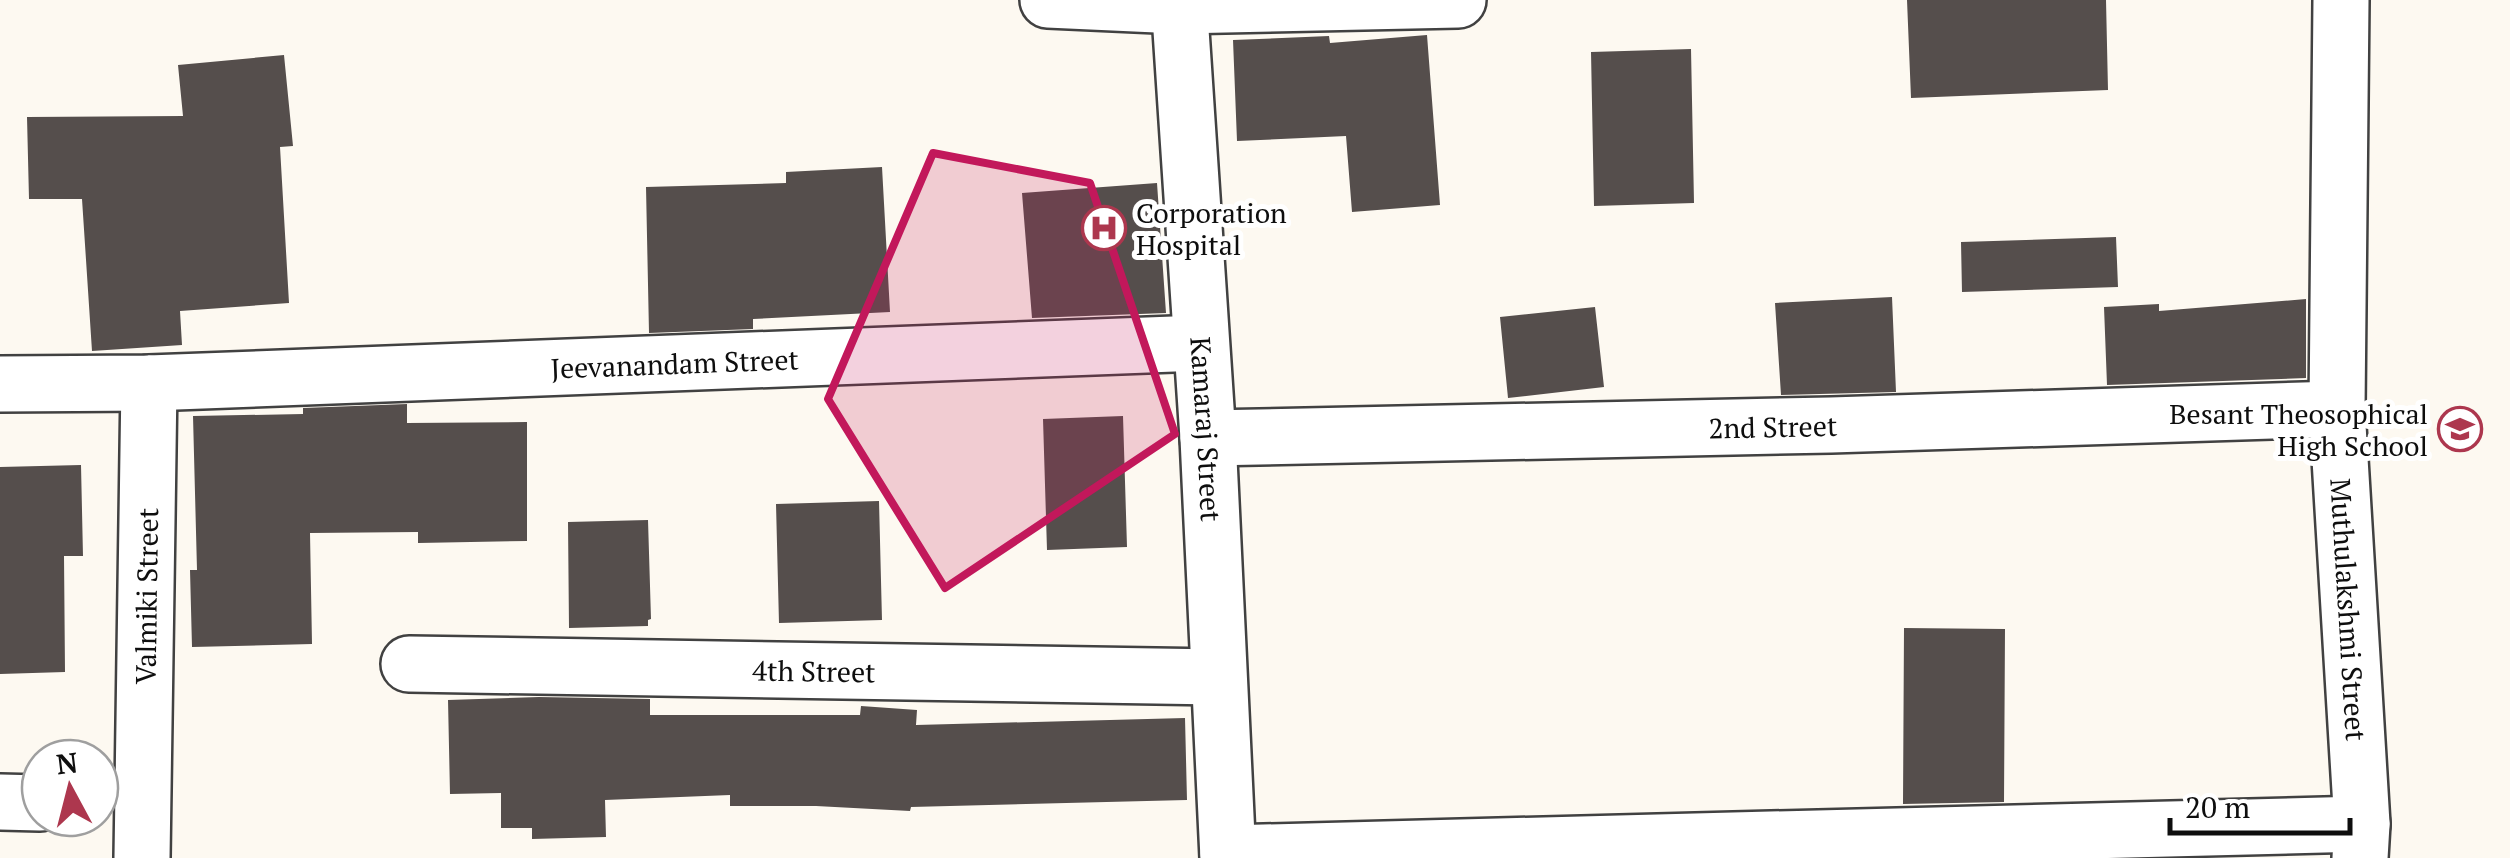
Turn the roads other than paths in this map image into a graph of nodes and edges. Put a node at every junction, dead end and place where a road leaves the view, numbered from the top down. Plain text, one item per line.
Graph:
1 (1048, 0) edge
2 (1458, 0) edge
3 (2340, 0) edge
4 (1179, 3) edge
5 (1200, 344) junction
6 (148, 383) junction
7 (0, 384) edge
8 (2337, 409) junction
9 (1208, 438) junction
10 (409, 664) dead end
11 (1218, 677) junction
12 (128, 823) edge
13 (2361, 841) edge
14 (1228, 856) edge

1 - 4 street
2 - 4 street
3 - 8 street, Muthulakshmi Street
4 - 5 street, Kamaraj Street
5 - 6 street, Jeevanandam Street
5 - 9 street, Kamaraj Street
6 - 7 street, Jeevanandam Street
6 - 12 street, Valmiki Street
8 - 9 street, 2nd Street
8 - 13 street, Muthulakshmi Street
9 - 11 street, Kamaraj Street
10 - 11 street, 4th Street
11 - 14 street, Kamaraj Street
13 - 14 street

